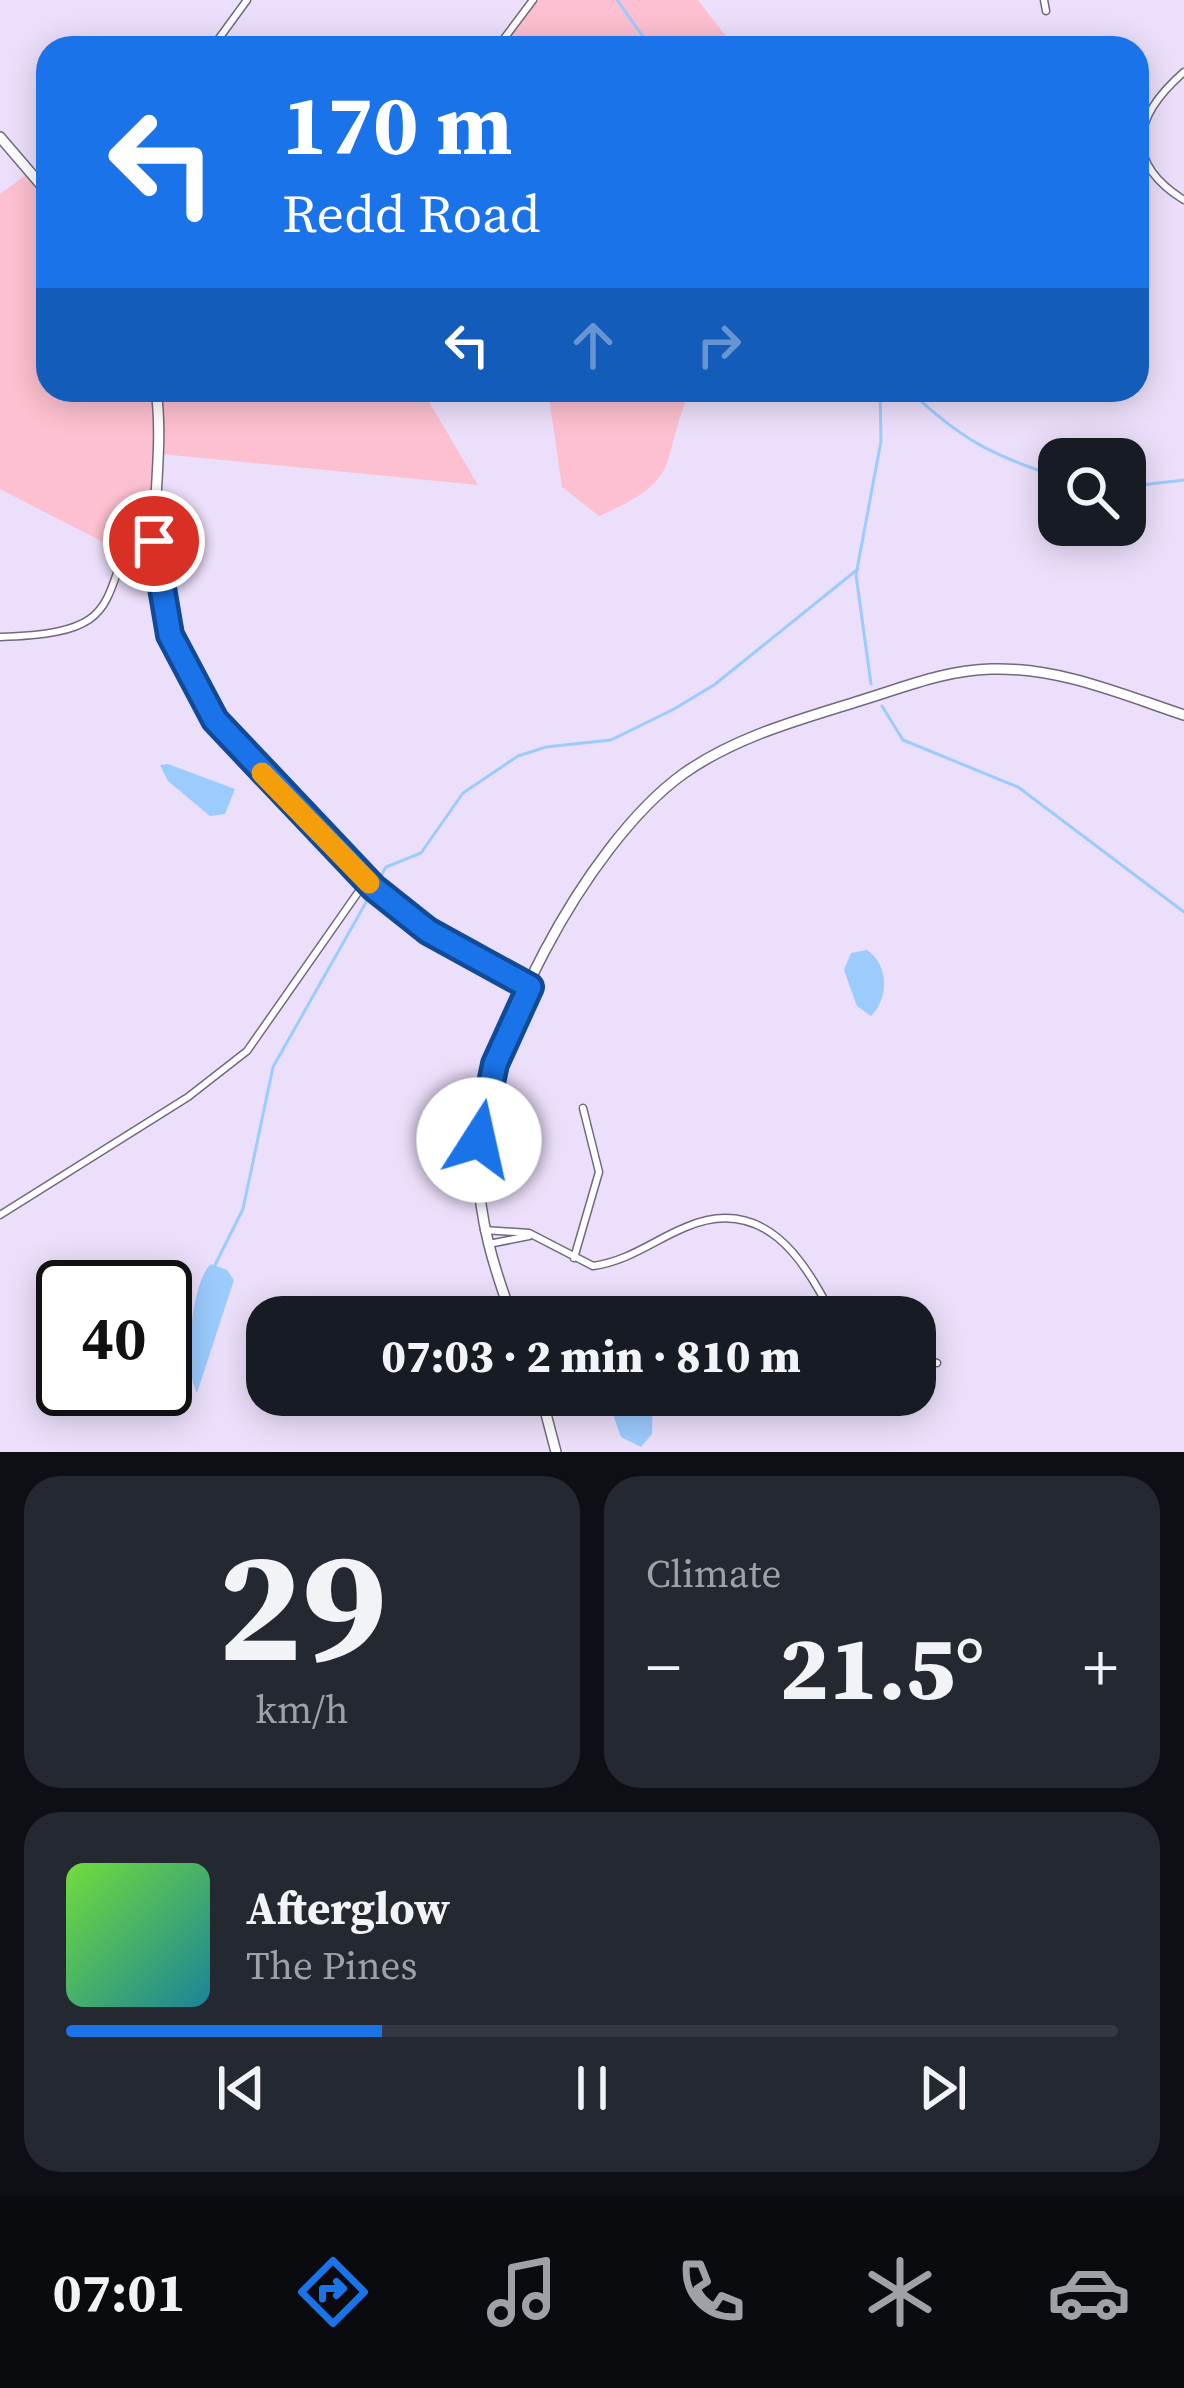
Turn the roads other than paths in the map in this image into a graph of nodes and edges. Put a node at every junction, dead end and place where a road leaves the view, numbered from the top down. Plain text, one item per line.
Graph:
1 (247, 0) edge
2 (532, 0) edge
3 (1044, 0) edge
4 (1046, 10) dead end
5 (221, 36) edge
6 (505, 36) edge
7 (1184, 71) edge
8 (1149, 109) edge
9 (0, 136) edge
10 (1149, 157) edge
11 (36, 179) edge
12 (1184, 200) edge
13 (156, 402) edge
14 (155, 504) junction
15 (0, 637) edge
16 (1184, 715) edge
17 (366, 881) junction
18 (530, 987) junction
19 (583, 1108) dead end
20 (0, 1215) edge
21 (484, 1230) junction
22 (532, 1235) junction
23 (488, 1245) junction
24 (574, 1258) junction
25 (505, 1296) edge
26 (822, 1296) edge
27 (547, 1416) edge
28 (556, 1452) edge

1 - 5 street
2 - 6 street
3 - 4 street
7 - 8 street
9 - 11 street
10 - 12 street
13 - 14 street
14 - 15 street
14 - 17 street
16 - 18 street
17 - 18 street
17 - 20 street
18 - 21 street
19 - 24 street
21 - 22 street
21 - 23 street
22 - 23 street
22 - 24 street
23 - 25 street
24 - 26 street
27 - 28 street

